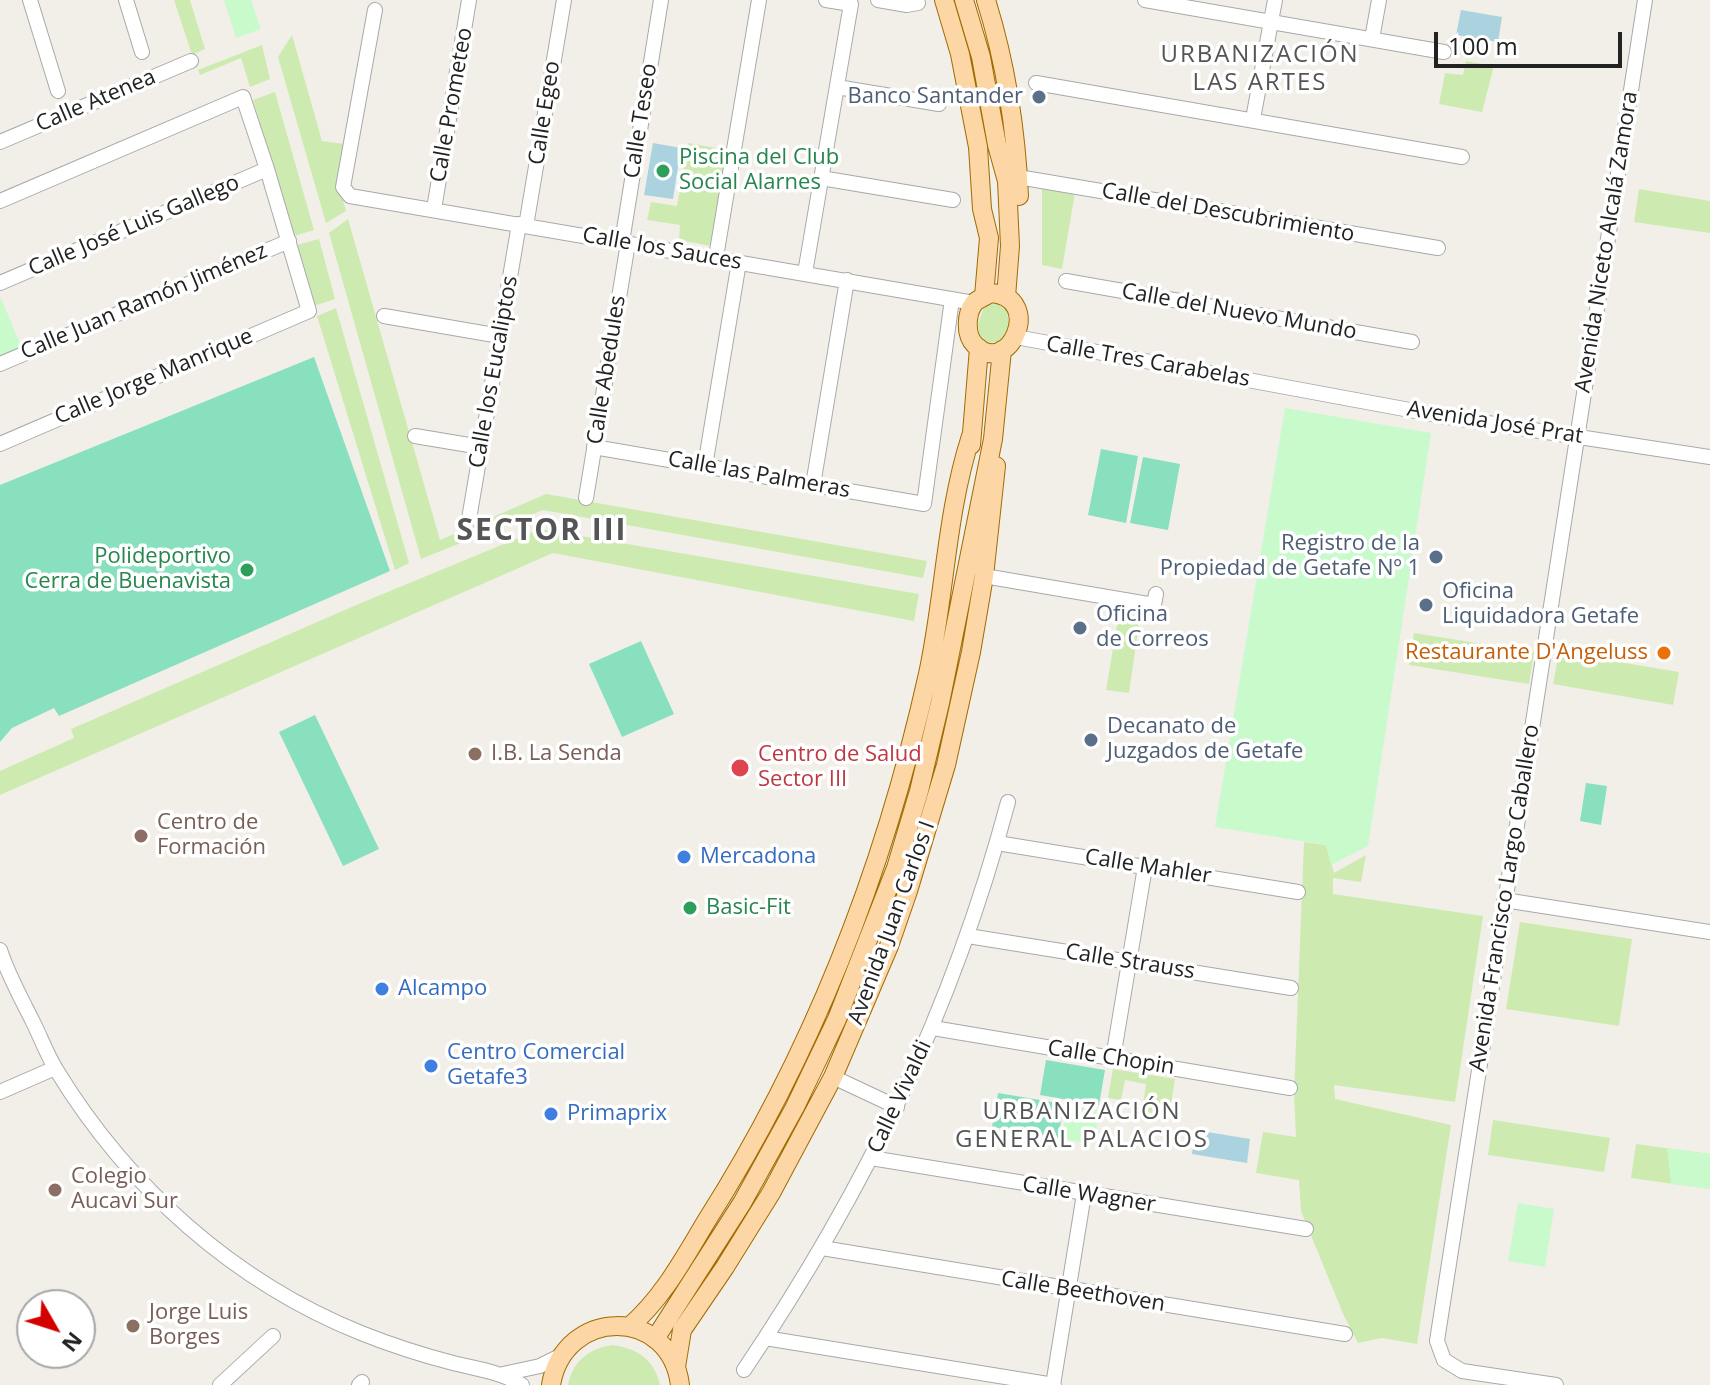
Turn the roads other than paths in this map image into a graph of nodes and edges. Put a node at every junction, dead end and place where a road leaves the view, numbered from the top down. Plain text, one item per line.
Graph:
1 (30, 0) edge
2 (126, 0) edge
3 (469, 0) edge
4 (564, 0) edge
5 (661, 0) edge
6 (759, 0) edge
7 (826, 0) edge
8 (878, 0) edge
9 (944, 0) edge
10 (964, 0) edge
11 (986, 0) edge
12 (1145, 0) edge
13 (1275, 0) edge
14 (1379, 0) edge
15 (1645, 0) edge
16 (855, 2) edge
17 (1169, 2) edge
18 (918, 3) dead end
19 (375, 10) dead end
20 (1272, 21) junction
21 (1372, 39) junction
22 (142, 52) dead end
23 (1444, 52) dead end
24 (191, 61) dead end
25 (1036, 83) dead end
26 (837, 87) junction
27 (58, 91) dead end
28 (939, 104) dead end
29 (1253, 119) junction
30 (0, 142) edge
31 (997, 145) junction
32 (1462, 157) dead end
33 (267, 169) junction
34 (1018, 177) junction
35 (821, 178) junction
36 (953, 200) dead end
37 (0, 201) edge
38 (434, 209) junction
39 (522, 225) junction
40 (989, 238) junction
41 (289, 241) junction
42 (625, 243) junction
43 (1010, 246) junction
44 (1438, 248) dead end
45 (716, 257) junction
46 (739, 262) junction
47 (805, 273) junction
48 (847, 280) junction
49 (1066, 281) dead end
50 (0, 283) edge
51 (1006, 297) junction
52 (952, 299) junction
53 (979, 300) junction
54 (384, 316) dead end
55 (500, 336) junction
56 (1412, 342) dead end
57 (1009, 344) junction
58 (979, 348) junction
59 (0, 364) edge
60 (1281, 387) joint
61 (415, 436) dead end
62 (971, 436) junction
63 (1576, 436) junction
64 (993, 439) junction
65 (0, 444) edge
66 (481, 447) junction
67 (594, 447) junction
68 (1710, 457) edge
69 (705, 466) junction
70 (813, 485) junction
71 (586, 498) dead end
72 (469, 519) dead end
73 (984, 576) junction
74 (964, 580) junction
75 (1156, 594) dead end
76 (1008, 802) dead end
77 (997, 843) junction
78 (1145, 867) junction
79 (1298, 892) dead end
80 (1504, 900) junction
81 (1710, 932) edge
82 (968, 936) junction
83 (0, 950) edge
84 (1129, 962) junction
85 (1291, 988) dead end
86 (933, 1028) junction
87 (1113, 1058) junction
88 (55, 1068) junction
89 (833, 1077) junction
90 (1290, 1088) dead end
91 (0, 1092) edge
92 (897, 1107) junction
93 (871, 1158) junction
94 (1084, 1194) junction
95 (1306, 1229) dead end
96 (822, 1248) junction
97 (1069, 1290) junction
98 (629, 1327) junction
99 (1345, 1334) dead end
100 (273, 1336) dead end
101 (765, 1338) junction
102 (655, 1339) junction
103 (560, 1356) junction
104 (744, 1370) dead end
105 (503, 1374) junction
106 (678, 1376) edge
107 (220, 1385) edge
108 (522, 1385) edge
109 (551, 1385) edge
110 (1053, 1385) edge
111 (1556, 1385) edge

1 - 27 street
2 - 22 street
3 - 38 street, Calle Prometeo
4 - 39 street, Calle Egeo
5 - 42 street, Calle Teseo
6 - 45 street
7 - 16 street
8 - 18 street
9 - 40 main road
10 - 31 main road
11 - 34 main road
12 - 17 street
13 - 20 street
14 - 21 street
15 - 63 street, Avenida Niceto Alcalá Zamora
16 - 26 street
17 - 20 street
19 - 38 street, Calle los Sauces
20 - 21 street
20 - 29 street
21 - 23 street
24 - 30 street, Calle Atenea
25 - 29 street
26 - 28 street
26 - 35 street
29 - 32 street
31 - 40 main road
31 - 43 main road
33 - 37 street
33 - 41 street
33 - 50 street, Calle José Luis Gallego
34 - 43 main road
34 - 44 street, Calle del Descubrimiento
35 - 36 street
35 - 47 street
38 - 39 street, Calle los Sauces
39 - 42 street, Calle los Sauces
39 - 55 street, Calle los Eucaliptos
40 - 53 main road
41 - 59 street, Calle Juan Ramón Jiménez
41 - 65 street, Calle Jorge Manrique
42 - 45 street, Calle los Sauces
42 - 67 street, Calle Abedules
43 - 51 main road
45 - 46 street, Calle los Sauces
46 - 47 street, Calle los Sauces
46 - 69 street
47 - 48 street, Calle los Sauces
48 - 52 street, Calle los Sauces
48 - 70 street
49 - 56 street, Calle del Nuevo Mundo
51 - 53 main road
51 - 57 main road
52 - 53 street, Calle los Sauces
52 - 70 street, Calle las Palmeras
53 - 58 main road
54 - 55 street
55 - 66 street, Calle los Eucaliptos
57 - 58 main road
57 - 60 street, Calle Tres Carabelas
57 - 64 main road, Avenida Juan Carlos I
58 - 62 main road, Avenida Juan Carlos I
60 - 63 street, Avenida José Prat
61 - 66 street
62 - 74 main road, Avenida Juan Carlos I
62 - 98 main road, Avenida Juan Carlos I
63 - 68 street, Avenida José Prat
63 - 80 street, Avenida Francisco Largo Caballero
64 - 73 main road, Avenida Juan Carlos I
64 - 74 main road, Avenida Juan Carlos I
66 - 72 street, Calle los Eucaliptos
67 - 69 street, Calle las Palmeras
67 - 71 street, Calle Abedules
69 - 70 street, Calle las Palmeras
73 - 75 street
73 - 89 main road, Avenida Juan Carlos I
74 - 102 main road, Avenida Juan Carlos I
76 - 77 street, Calle Vivaldi
77 - 78 street, Calle Mahler
77 - 82 street, Calle Vivaldi
78 - 79 street, Calle Mahler
78 - 84 street
80 - 81 street
80 - 111 street, Avenida Francisco Largo Caballero
82 - 84 street, Calle Strauss
82 - 86 street, Calle Vivaldi
83 - 88 street
84 - 85 street, Calle Strauss
84 - 87 street
86 - 87 street, Calle Chopin
86 - 92 street, Calle Vivaldi
87 - 90 street, Calle Chopin
88 - 91 street
88 - 105 street
89 - 92 street
89 - 106 main road, Avenida Juan Carlos I
92 - 93 street, Calle Vivaldi
93 - 94 street, Calle Wagner
93 - 96 street, Calle Vivaldi
94 - 95 street, Calle Wagner
94 - 97 street
96 - 97 street, Calle Beethoven
96 - 101 street, Calle Vivaldi
97 - 99 street, Calle Beethoven
97 - 110 street
98 - 102 main road
98 - 103 main road
100 - 107 street
101 - 104 street, Calle Vivaldi
101 - 110 street
102 - 106 main road
103 - 105 street
103 - 109 main road
105 - 108 street

